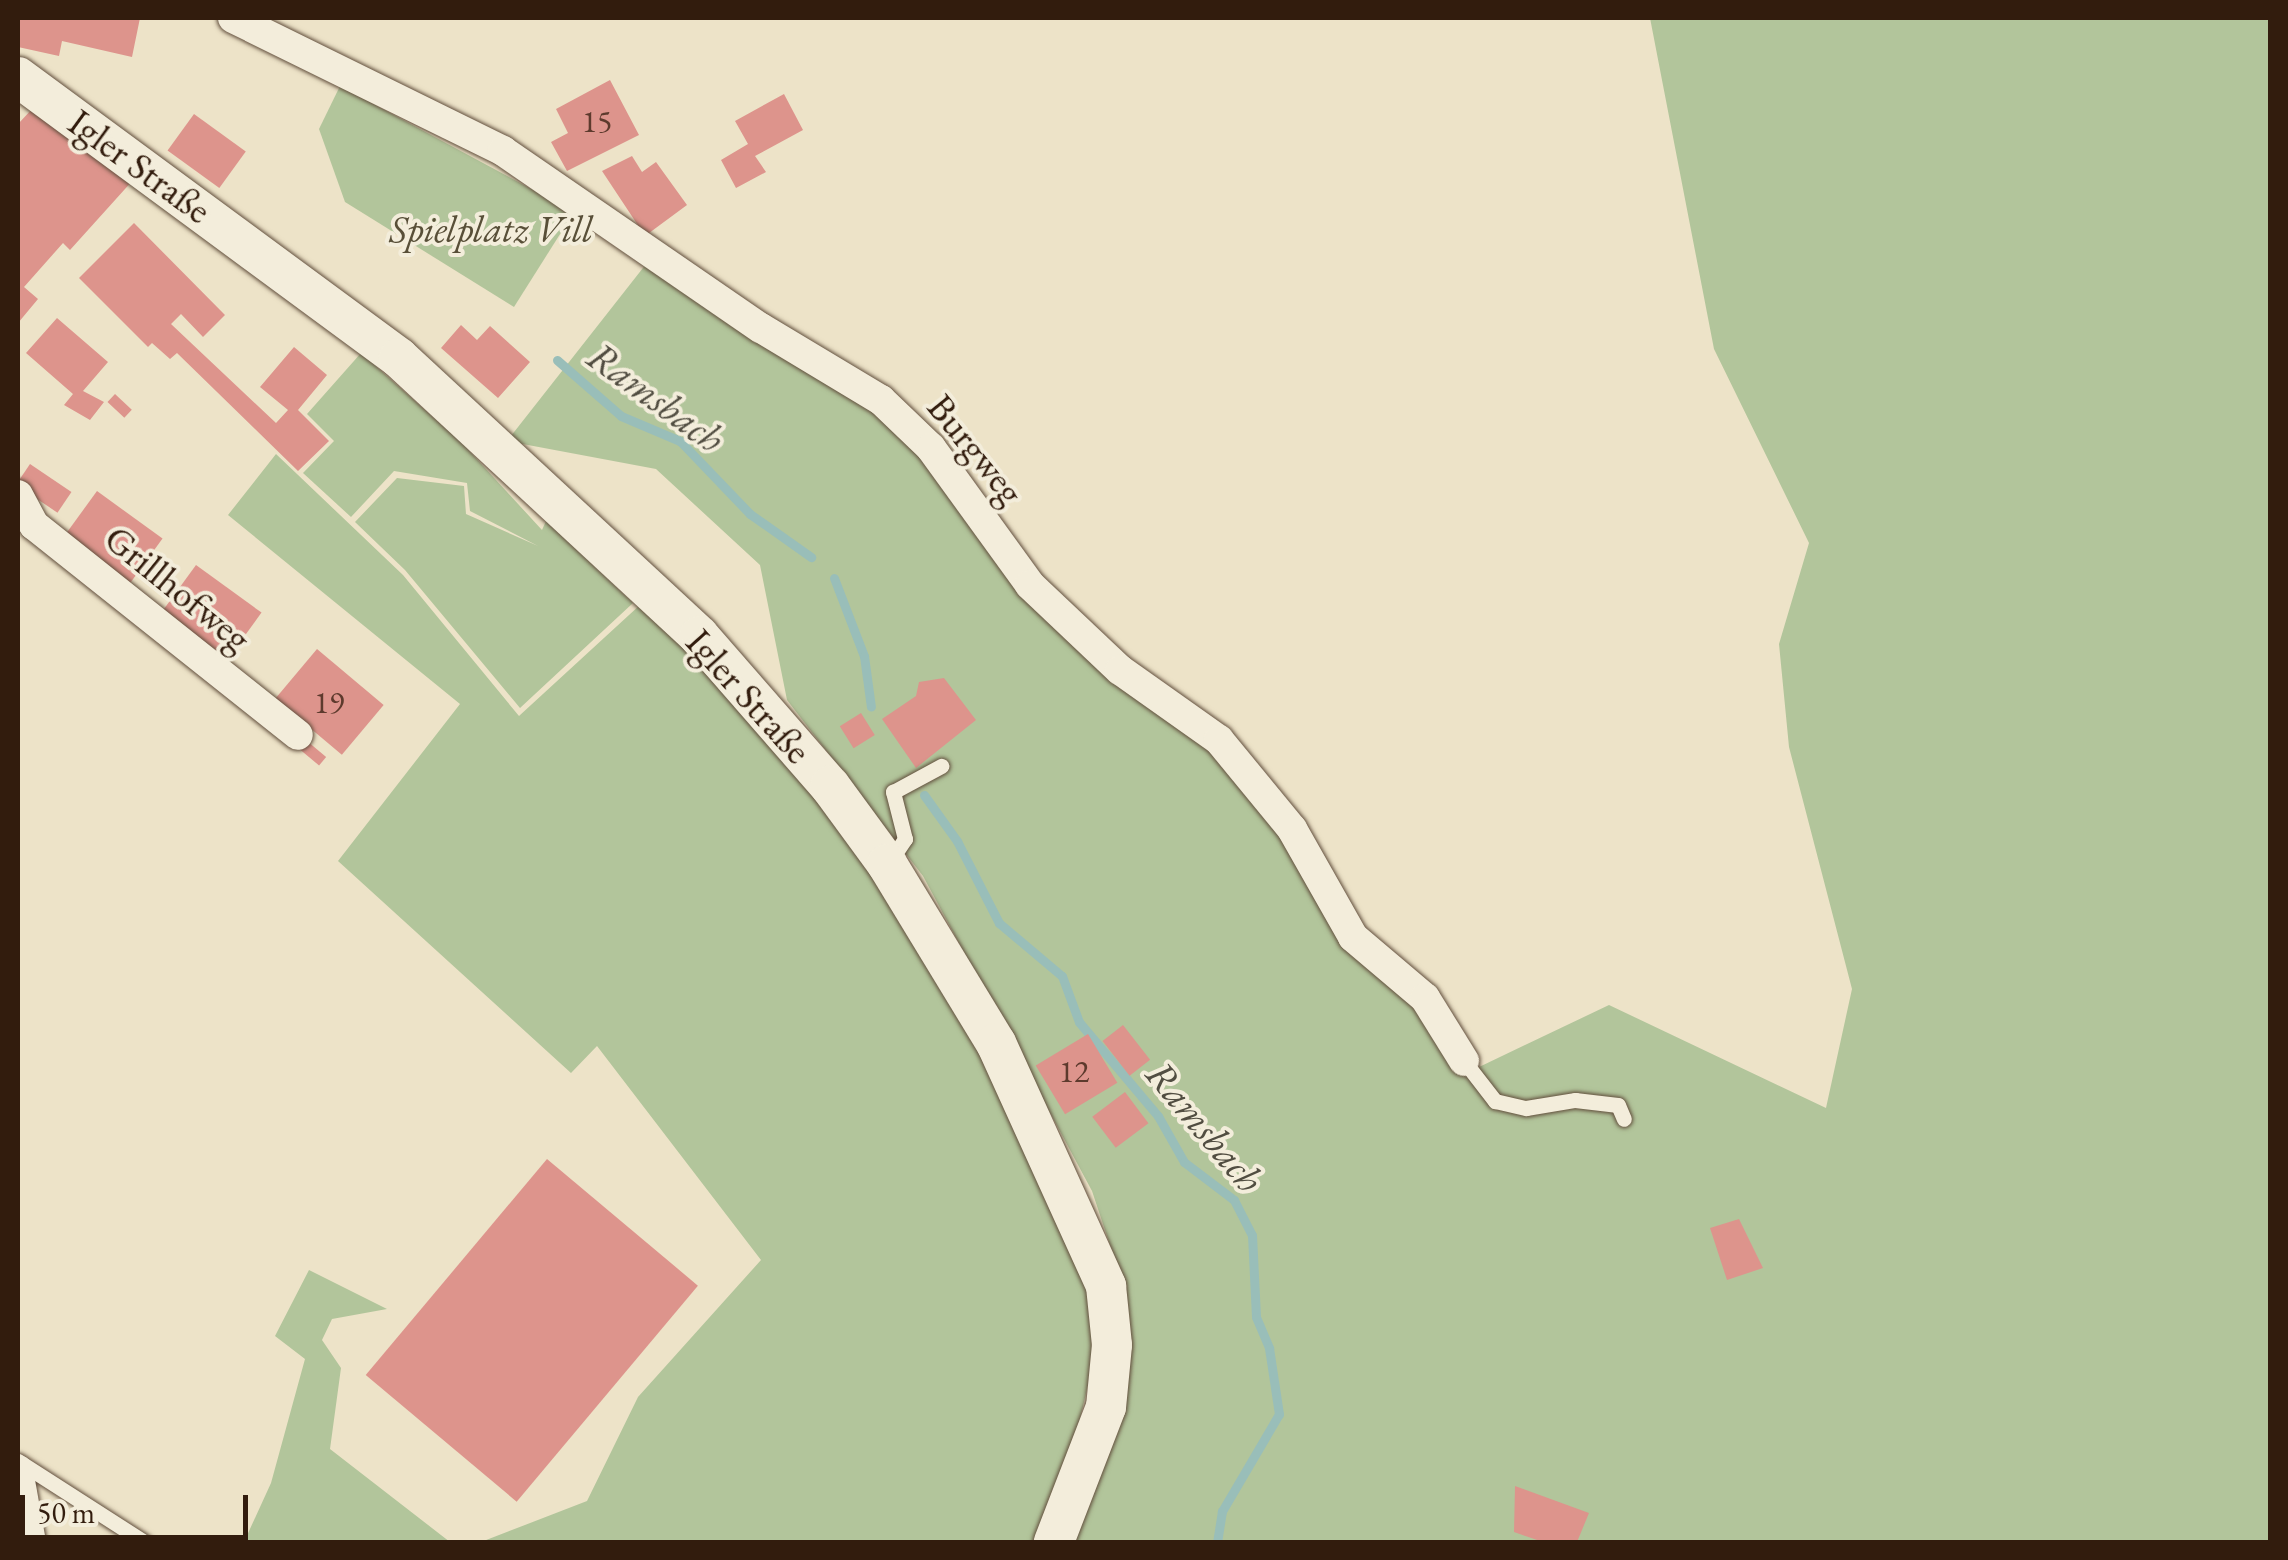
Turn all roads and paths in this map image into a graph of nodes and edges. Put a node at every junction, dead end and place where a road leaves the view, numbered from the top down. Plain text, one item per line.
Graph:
1 (233, 18) edge
2 (22, 89) edge
3 (18, 496) edge
4 (298, 735) dead end
5 (941, 766) dead end
6 (888, 864) junction
7 (1464, 1060) joint
8 (1624, 1119) dead end
9 (18, 1460) edge
10 (18, 1470) edge
11 (31, 1542) edge
12 (144, 1542) edge
13 (1054, 1542) edge

1 - 7 street, Burgweg
2 - 6 main road, Igler Straße
3 - 4 street, Grillhofweg
5 - 6 lane
6 - 13 main road, Igler Straße
7 - 8 lane
9 - 12 lane
10 - 11 street

